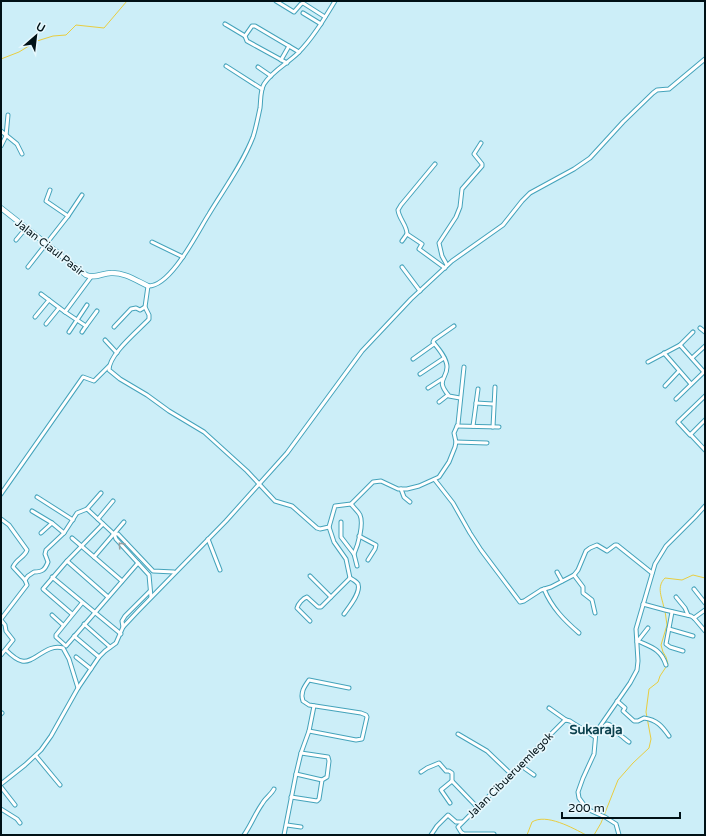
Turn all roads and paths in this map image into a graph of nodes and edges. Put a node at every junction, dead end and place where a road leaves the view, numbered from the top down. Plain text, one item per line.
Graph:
1 (276, 1) edge
2 (335, 1) edge
3 (303, 13) dead end
4 (325, 17) junction
5 (225, 24) dead end
6 (321, 24) junction
7 (246, 36) junction
8 (289, 46) junction
9 (299, 52) junction
10 (705, 59) edge
11 (281, 60) junction
12 (286, 63) junction
13 (226, 66) dead end
14 (258, 67) dead end
15 (271, 76) junction
16 (262, 89) junction
17 (8, 115) dead end
18 (1, 131) edge
19 (6, 136) junction
20 (481, 143) dead end
21 (1, 146) edge
22 (22, 154) dead end
23 (435, 164) dead end
24 (50, 190) dead end
25 (82, 195) dead end
26 (1, 208) edge
27 (68, 216) junction
28 (26, 228) junction
29 (408, 234) junction
30 (16, 240) dead end
31 (402, 241) dead end
32 (152, 242) dead end
33 (45, 244) junction
34 (183, 257) junction
35 (28, 266) dead end
36 (402, 267) dead end
37 (446, 267) junction
38 (91, 277) junction
39 (148, 286) junction
40 (420, 291) junction
41 (41, 294) dead end
42 (48, 300) junction
43 (87, 305) dead end
44 (145, 307) junction
45 (59, 308) junction
46 (97, 311) dead end
47 (65, 312) junction
48 (35, 318) dead end
49 (77, 320) junction
50 (46, 324) dead end
51 (86, 326) junction
52 (114, 326) dead end
53 (454, 326) dead end
54 (700, 328) dead end
55 (69, 332) dead end
56 (82, 332) dead end
57 (693, 332) dead end
58 (705, 332) edge
59 (105, 340) dead end
60 (434, 344) junction
61 (680, 345) junction
62 (705, 346) edge
63 (117, 353) junction
64 (664, 353) junction
65 (444, 358) junction
66 (692, 358) junction
67 (413, 359) dead end
68 (648, 362) dead end
69 (109, 366) junction
70 (464, 367) dead end
71 (679, 371) junction
72 (704, 372) edge
73 (420, 374) dead end
74 (442, 379) junction
75 (691, 384) junction
76 (665, 386) dead end
77 (495, 387) dead end
78 (428, 388) dead end
79 (478, 389) dead end
80 (448, 395) junction
81 (705, 396) edge
82 (460, 398) junction
83 (676, 399) dead end
84 (439, 402) dead end
85 (476, 403) junction
86 (493, 404) junction
87 (705, 420) edge
88 (701, 424) junction
89 (457, 426) junction
90 (473, 426) junction
91 (493, 427) junction
92 (499, 427) dead end
93 (705, 428) edge
94 (690, 434) junction
95 (456, 442) junction
96 (487, 443) dead end
97 (705, 450) edge
98 (435, 480) junction
99 (260, 484) junction
100 (401, 489) junction
101 (101, 493) dead end
102 (1, 494) edge
103 (37, 497) dead end
104 (113, 501) dead end
105 (410, 502) dead end
106 (351, 504) junction
107 (705, 506) edge
108 (85, 510) junction
109 (32, 511) dead end
110 (1, 519) edge
111 (98, 519) junction
112 (73, 520) junction
113 (124, 522) dead end
114 (341, 522) dead end
115 (52, 523) junction
116 (102, 524) junction
117 (329, 527) junction
118 (41, 533) dead end
119 (64, 533) junction
120 (114, 534) junction
121 (359, 536) junction
122 (72, 538) dead end
123 (208, 539) junction
124 (81, 546) junction
125 (354, 554) junction
126 (94, 557) junction
127 (368, 560) dead end
128 (67, 561) junction
129 (138, 563) junction
130 (357, 566) dead end
131 (220, 570) dead end
132 (153, 571) junction
133 (174, 572) dead end
134 (558, 572) dead end
135 (652, 572) junction
136 (149, 575) junction
137 (574, 575) junction
138 (310, 576) dead end
139 (52, 577) junction
140 (350, 578) junction
141 (26, 580) junction
142 (122, 581) junction
143 (562, 581) junction
144 (544, 589) junction
145 (694, 589) dead end
146 (150, 591) junction
147 (108, 597) junction
148 (151, 597) junction
149 (331, 597) junction
150 (676, 597) dead end
151 (82, 602) junction
152 (705, 603) edge
153 (643, 604) junction
154 (705, 610) edge
155 (672, 612) junction
156 (94, 613) junction
157 (595, 613) dead end
158 (72, 614) junction
159 (344, 614) dead end
160 (52, 615) dead end
161 (688, 615) junction
162 (694, 618) junction
163 (1, 620) edge
164 (310, 621) dead end
165 (84, 624) junction
166 (63, 625) junction
167 (123, 627) junction
168 (648, 628) dead end
169 (669, 629) junction
170 (705, 631) edge
171 (579, 633) dead end
172 (121, 634) junction
173 (74, 636) junction
174 (693, 636) dead end
175 (637, 643) junction
176 (110, 647) junction
177 (6, 650) junction
178 (683, 651) dead end
179 (1, 655) edge
180 (76, 657) dead end
181 (99, 657) junction
182 (666, 664) dead end
183 (91, 669) junction
184 (78, 688) junction
185 (349, 688) dead end
186 (617, 701) junction
187 (314, 706) junction
188 (549, 708) dead end
189 (566, 720) junction
190 (598, 729) junction
191 (309, 731) junction
192 (458, 734) dead end
193 (669, 736) dead end
194 (595, 737) junction
195 (628, 742) dead end
196 (301, 753) junction
197 (36, 756) junction
198 (520, 765) junction
199 (421, 772) dead end
200 (296, 774) junction
201 (511, 774) junction
202 (534, 775) dead end
203 (322, 780) junction
204 (452, 781) junction
205 (1, 784) edge
206 (60, 785) dead end
207 (1, 787) edge
208 (274, 789) dead end
209 (291, 797) junction
210 (450, 803) dead end
211 (15, 805) dead end
212 (477, 807) junction
213 (1, 809) edge
214 (462, 822) junction
215 (20, 823) dead end
216 (287, 825) junction
217 (301, 827) dead end
218 (494, 834) dead end
219 (244, 835) edge
220 (284, 835) edge
221 (431, 835) edge
222 (619, 835) edge

1 - 4 street
2 - 4 street
3 - 6 street
4 - 6 street
5 - 7 street
6 - 9 street
7 - 8 street
7 - 11 street
8 - 9 street
8 - 11 street
9 - 12 street
10 - 37 street
11 - 12 street
12 - 15 street
13 - 16 street
14 - 15 street
15 - 16 street
16 - 34 street
17 - 19 street
18 - 19 street
19 - 21 street
19 - 22 street
20 - 37 street
23 - 29 street
24 - 27 street
25 - 27 street
26 - 28 street, Jalan Ciaul Pasir
27 - 33 street
28 - 30 street
28 - 33 street, Jalan Ciaul Pasir
29 - 31 street
29 - 37 street
32 - 34 street
33 - 35 street
33 - 38 street, Jalan Ciaul Pasir
34 - 39 street
36 - 40 street
37 - 40 street
38 - 39 street, Jalan Ciaul Pasir
38 - 47 street
39 - 44 street
40 - 99 street
41 - 42 street
42 - 45 street
42 - 48 street
43 - 49 street
44 - 52 street
44 - 63 street
45 - 47 street
45 - 50 street
46 - 51 street
47 - 49 street
49 - 51 street
49 - 55 street
51 - 56 street
53 - 60 street
54 - 58 street
57 - 61 street
59 - 63 street
60 - 65 street
60 - 67 street
61 - 64 street
61 - 66 street
62 - 66 street
63 - 69 street
64 - 68 street
64 - 71 street
65 - 73 street
65 - 74 street
66 - 72 street
69 - 99 street
69 - 102 street
70 - 82 street
71 - 75 street
71 - 76 street
72 - 75 street
74 - 78 street
74 - 80 street
75 - 83 street
77 - 86 street
79 - 85 street
80 - 82 street
80 - 84 street
81 - 94 street
82 - 89 street
85 - 86 street
85 - 90 street
86 - 91 street
87 - 88 street
88 - 93 street
88 - 94 street
89 - 90 street
89 - 95 street
90 - 91 street
91 - 92 street
94 - 97 street
95 - 96 street
95 - 98 street
98 - 100 street
98 - 144 street
99 - 117 street
99 - 123 street
100 - 105 street
100 - 106 street
101 - 108 street
103 - 112 street
104 - 111 street
106 - 117 street
106 - 121 street
107 - 135 street
108 - 111 street
108 - 112 street
109 - 115 street
110 - 141 street
111 - 116 street
112 - 119 street
113 - 120 street
114 - 125 street
115 - 118 street
115 - 119 street
116 - 120 street
116 - 124 street
117 - 140 street
119 - 141 street
120 - 126 street
129 -> 120 street
120 - 132 street
121 - 125 street
121 - 127 street
122 - 124 street
123 - 131 street
123 - 148 street
124 - 126 street
124 - 128 street
125 - 130 street
126 - 142 street
128 - 139 street
128 - 147 street
129 - 136 street
129 - 142 street
132 - 133 street
132 - 136 street
134 - 143 street
135 - 137 street
135 - 153 street
136 - 146 street
137 - 143 street
137 - 157 street
138 - 149 street
139 - 151 street
139 - 158 street
140 - 149 street
140 - 159 street
141 - 163 street
142 - 147 street
143 - 144 street
144 - 171 street
145 - 152 street
146 - 148 street
146 - 167 street
147 - 156 street
148 - 167 street
149 - 164 street
150 - 161 street
151 - 156 street
151 - 158 street
153 - 155 street
153 - 175 street
154 - 162 street
155 - 161 street
155 - 169 street
156 - 165 street
156 - 172 street
158 - 166 street
160 - 166 street
161 - 162 street
162 - 170 street
163 - 177 street
165 - 173 street
165 - 176 street
166 - 173 street
167 - 172 street
168 - 175 street
169 - 174 street
169 - 178 street
172 - 176 street
173 - 181 street
175 - 182 street
175 - 186 street
176 - 181 street
177 - 179 street
177 - 184 street
180 - 183 street
181 - 183 street
183 - 184 street
184 - 197 street
185 - 187 street
186 - 190 street
186 - 193 street
187 - 191 street
187 - 191 street
188 - 189 street
189 - 194 street
189 - 198 street, Jalan Cibueruemlegok
190 - 194 street
190 - 195 street
191 - 196 street
192 - 201 street
194 - 222 street
196 - 200 street
196 - 203 street
197 - 205 street
197 - 206 street
198 - 201 street, Jalan Cibueruemlegok
198 - 202 street
199 - 204 street
200 - 203 street
200 - 209 street
201 - 212 street, Jalan Cibueruemlegok
203 - 209 street
204 - 210 street
204 - 212 street
207 - 211 street
208 - 219 street
209 - 216 street
212 - 214 street, Jalan Cibueruemlegok
213 - 215 street
214 - 218 street, Jalan Cibueruemlegok
214 - 221 street
216 - 217 street
216 - 220 street

